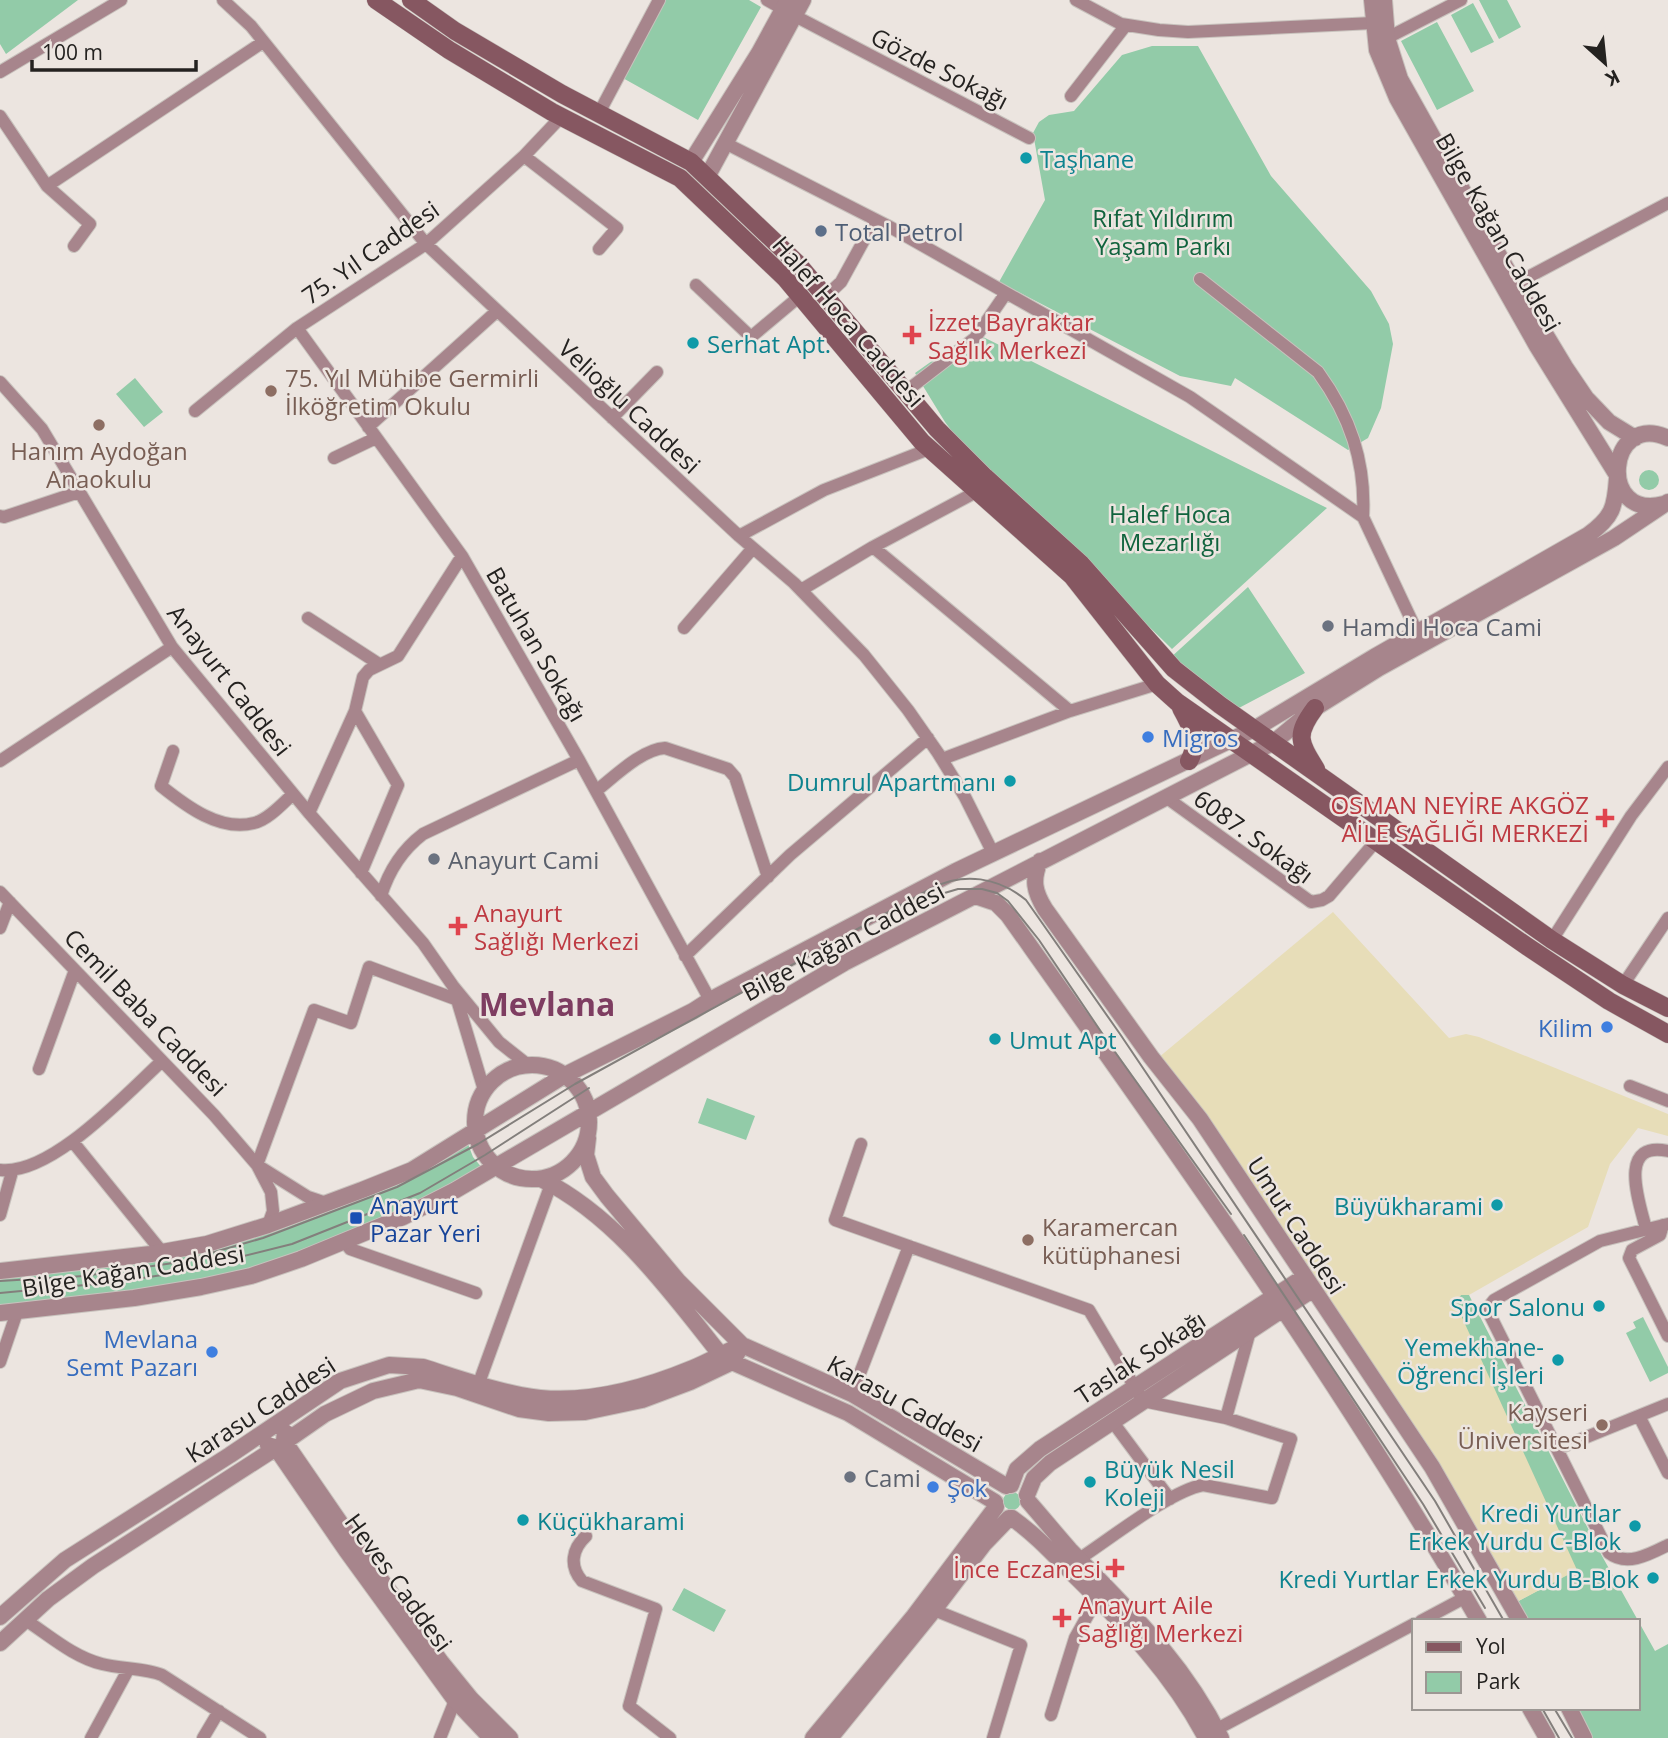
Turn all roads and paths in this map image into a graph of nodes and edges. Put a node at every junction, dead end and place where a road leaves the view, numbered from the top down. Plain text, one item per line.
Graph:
1 (121, 0) edge
2 (223, 0) edge
3 (376, 0) edge
4 (411, 0) edge
5 (659, 0) edge
6 (766, 0) edge
7 (803, 0) edge
8 (1076, 0) edge
9 (1372, 0) edge
10 (1384, 0) edge
11 (1461, 0) edge
12 (104, 4) edge
13 (788, 8) edge
14 (1373, 23) junction
15 (1126, 25) junction
16 (1387, 38) junction
17 (263, 41) junction
18 (0, 72) edge
19 (1071, 96) dead end
20 (598, 113) junction
21 (0, 116) edge
22 (561, 117) junction
23 (1030, 138) dead end
24 (725, 143) junction
25 (524, 156) junction
26 (691, 162) junction
27 (706, 177) junction
28 (47, 186) junction
29 (1668, 203) edge
30 (875, 220) junction
31 (426, 244) junction
32 (74, 246) dead end
33 (599, 249) dead end
34 (1200, 279) dead end
35 (1515, 284) junction
36 (696, 285) dead end
37 (1006, 293) junction
38 (800, 296) junction
39 (825, 297) junction
40 (497, 311) junction
41 (297, 328) junction
42 (657, 372) dead end
43 (0, 382) edge
44 (905, 392) junction
45 (194, 411) dead end
46 (612, 418) junction
47 (368, 427) junction
48 (1666, 435) edge
49 (376, 438) junction
50 (1635, 438) junction
51 (929, 449) junction
52 (334, 458) dead end
53 (1617, 477) junction
54 (79, 492) junction
55 (976, 492) junction
56 (1668, 502) edge
57 (0, 516) edge
58 (1363, 516) junction
59 (739, 536) junction
60 (873, 547) junction
61 (753, 548) junction
62 (462, 556) junction
63 (801, 590) junction
64 (308, 618) dead end
65 (684, 628) dead end
66 (1417, 632) junction
67 (172, 647) junction
68 (379, 664) junction
69 (1157, 684) junction
70 (1177, 702) junction
71 (1315, 708) junction
72 (355, 710) junction
73 (1070, 711) junction
74 (1256, 728) junction
75 (928, 738) junction
76 (1231, 741) junction
77 (1274, 742) junction
78 (173, 751) dead end
79 (1251, 755) junction
80 (579, 760) junction
81 (942, 760) junction
82 (0, 761) edge
83 (1189, 761) junction
84 (1668, 767) edge
85 (1320, 775) junction
86 (596, 791) junction
87 (293, 794) junction
88 (1167, 798) junction
89 (309, 813) junction
90 (1376, 841) junction
91 (993, 853) junction
92 (1040, 861) junction
93 (361, 873) junction
94 (768, 877) junction
95 (0, 891) edge
96 (381, 896) junction
97 (975, 896) junction
98 (10, 902) junction
99 (1668, 918) edge
100 (0, 928) edge
101 (1552, 940) junction
102 (685, 956) junction
103 (75, 970) junction
104 (1623, 985) junction
105 (453, 986) junction
106 (458, 1000) junction
107 (710, 1000) junction
108 (1668, 1008) edge
109 (1668, 1034) edge
110 (162, 1061) junction
111 (528, 1065) junction
112 (39, 1069) dead end
113 (565, 1075) junction
114 (1630, 1086) dead end
115 (484, 1090) junction
116 (1668, 1101) edge
117 (588, 1112) junction
118 (475, 1131) junction
119 (587, 1138) junction
120 (73, 1142) junction
121 (861, 1144) dead end
122 (1668, 1151) edge
123 (257, 1165) junction
124 (496, 1167) junction
125 (6, 1171) edge
126 (546, 1181) junction
127 (326, 1203) junction
128 (0, 1216) edge
129 (1665, 1224) edge
130 (268, 1225) junction
131 (1646, 1229) junction
132 (344, 1241) junction
133 (908, 1246) junction
134 (162, 1252) junction
135 (0, 1271) edge
136 (1308, 1283) junction
137 (476, 1293) dead end
138 (1279, 1302) junction
139 (17, 1312) junction
140 (0, 1313) edge
141 (1250, 1331) junction
142 (1668, 1336) edge
143 (742, 1345) junction
144 (726, 1358) junction
145 (0, 1362) edge
146 (477, 1389) junction
147 (852, 1394) junction
148 (1139, 1394) junction
149 (1668, 1404) edge
150 (1639, 1416) junction
151 (1226, 1418) junction
152 (1112, 1421) junction
153 (268, 1427) junction
154 (280, 1444) junction
155 (1557, 1449) junction
156 (1668, 1473) edge
157 (1009, 1485) junction
158 (1028, 1498) junction
159 (1170, 1499) junction
160 (995, 1504) junction
161 (1011, 1518) junction
162 (586, 1536) dead end
163 (1668, 1545) edge
164 (1079, 1559) junction
165 (1098, 1597) junction
166 (1465, 1597) junction
167 (934, 1610) junction
168 (0, 1617) edge
169 (24, 1619) junction
170 (1425, 1619) edge
171 (1478, 1619) edge
172 (1519, 1619) edge
173 (1412, 1626) edge
174 (0, 1643) edge
175 (128, 1670) junction
176 (458, 1693) junction
177 (1531, 1710) edge
178 (1570, 1710) edge
179 (219, 1711) junction
180 (1051, 1715) dead end
181 (1214, 1735) edge
182 (97, 1736) edge
183 (203, 1738) edge
184 (260, 1738) edge
185 (440, 1738) edge
186 (491, 1738) edge
187 (510, 1738) edge
188 (670, 1738) edge
189 (813, 1738) edge
190 (830, 1738) edge
191 (993, 1738) edge
192 (1547, 1738) edge
193 (1584, 1738) edge

1 - 12 street
2 - 17 street, Velioğlu Caddesi
3 - 22 main road, Halef Hoca Caddesi
4 - 20 main road, Halef Hoca Caddesi
5 - 20 street
6 - 13 street, Gözde Sokağı
7 - 13 street
8 - 15 street
9 - 14 street, Bilge Kağan Caddesi
10 - 16 street, Bilge Kağan Caddesi
11 - 16 street
12 - 18 street
13 - 23 street, Gözde Sokağı
13 - 24 street
13 - 26 street
14 - 15 street
14 - 53 street, Bilge Kağan Caddesi
15 - 19 street
16 - 35 street, Bilge Kağan Caddesi
17 - 28 street
17 - 31 street, Velioğlu Caddesi
20 - 26 main road, Halef Hoca Caddesi
21 - 28 street
22 - 25 street, 75. Yıl Caddesi
22 - 38 main road, Halef Hoca Caddesi
24 - 27 street
24 - 30 street
25 - 31 street, 75. Yıl Caddesi
25 - 33 street
26 - 27 main road, Halef Hoca Caddesi
27 - 39 main road, Halef Hoca Caddesi
28 - 32 street
29 - 35 street
30 - 37 street
30 - 39 street
31 - 40 street, Velioğlu Caddesi
31 - 41 street, 75. Yıl Caddesi
34 - 58 street
35 - 50 street, Bilge Kağan Caddesi
36 - 38 street
37 - 44 street
37 - 58 street
38 - 51 main road, Halef Hoca Caddesi
39 - 44 main road, Halef Hoca Caddesi
40 - 46 street, Velioğlu Caddesi
40 - 47 street
41 - 45 street, 75. Yıl Caddesi
41 - 47 street, Batuhan Sokağı
42 - 46 street
43 - 54 street, Anayurt Caddesi
44 - 74 main road, Halef Hoca Caddesi
46 - 59 street, Velioğlu Caddesi
47 - 49 street, Batuhan Sokağı
48 - 50 street
49 - 52 street
49 - 62 street, Batuhan Sokağı
50 - 53 street
51 - 55 main road, Halef Hoca Caddesi
51 - 59 street
53 - 56 street
53 - 66 street, Bilge Kağan Caddesi
54 - 57 street
54 - 67 street, Anayurt Caddesi
55 - 60 street
55 - 69 main road, Halef Hoca Caddesi
56 - 71 street, Bilge Kağan Caddesi
58 - 66 street
59 - 61 street, Velioğlu Caddesi
60 - 63 street
60 - 73 street
61 - 63 street, Velioğlu Caddesi
61 - 65 street
62 - 68 street
62 - 80 street, Batuhan Sokağı
63 - 75 street, Velioğlu Caddesi
64 - 68 street
66 - 74 street, Bilge Kağan Caddesi
67 - 82 street
67 - 87 street, Anayurt Caddesi
68 - 72 street
69 - 70 main road, Halef Hoca Caddesi
69 - 73 street
70 - 76 main road, Halef Hoca Caddesi
70 - 83 main road
71 - 77 street, Bilge Kağan Caddesi
71 - 85 main road
72 - 89 street
72 - 93 street
73 - 81 street
74 - 76 street, Bilge Kağan Caddesi
74 - 77 main road, Halef Hoca Caddesi
75 - 81 street, Velioğlu Caddesi
75 - 94 street
76 - 79 main road, Halef Hoca Caddesi
76 - 83 street, Bilge Kağan Caddesi
77 - 79 street, Bilge Kağan Caddesi
77 - 85 main road, Halef Hoca Caddesi
78 - 87 street
79 - 88 street, Bilge Kağan Caddesi
79 - 90 main road, Halef Hoca Caddesi
80 - 86 street, Batuhan Sokağı
80 - 96 street
81 - 91 street, Velioğlu Caddesi
83 - 91 street, Bilge Kağan Caddesi
84 - 101 street
85 - 101 main road, Halef Hoca Caddesi
86 - 94 street
86 - 102 street, Batuhan Sokağı
87 - 89 street, Anayurt Caddesi
88 - 90 street, 6087. Sokağı
88 - 92 street, Bilge Kağan Caddesi
89 - 93 street, Anayurt Caddesi
90 - 109 main road, Halef Hoca Caddesi
91 - 107 street, Bilge Kağan Caddesi
92 - 97 street, Bilge Kağan Caddesi
92 - 136 street, Umut Caddesi
93 - 96 street, Anayurt Caddesi
94 - 102 street
95 - 98 street, Cemil Baba Caddesi
96 - 105 street, Anayurt Caddesi
97 - 117 street, Bilge Kağan Caddesi
97 - 138 street
98 - 100 street
98 - 103 street, Cemil Baba Caddesi
99 - 104 street
101 - 104 main road, Halef Hoca Caddesi
102 - 107 street, Batuhan Sokağı
103 - 110 street, Cemil Baba Caddesi
103 - 112 street
104 - 108 main road, Halef Hoca Caddesi
105 - 106 street
105 - 111 street
106 - 115 street
106 - 123 street
107 - 113 street, Bilge Kağan Caddesi
110 - 120 street
110 - 123 street, Cemil Baba Caddesi
111 - 113 street
111 - 115 street
113 - 117 street
113 - 118 street, Bilge Kağan Caddesi
114 - 116 street
115 - 118 street
117 - 119 street
117 - 124 street, Bilge Kağan Caddesi
118 - 124 street
118 - 127 street, Bilge Kağan Caddesi
119 - 126 street
119 - 143 street
120 - 125 street
120 - 134 street
121 - 133 street
122 - 131 street
123 - 127 street, Cemil Baba Caddesi
123 - 130 street, Cemil Baba Caddesi
124 - 126 street
124 - 132 street, Bilge Kağan Caddesi
125 - 128 street
126 - 144 street
126 - 146 street
127 - 130 street, Bilge Kağan Caddesi
129 - 131 street
129 - 142 street
130 - 134 street, Bilge Kağan Caddesi
131 - 155 street
132 - 137 street
132 - 139 street, Bilge Kağan Caddesi
133 - 147 street
133 - 148 street
134 - 135 street, Bilge Kağan Caddesi
136 - 138 street, Taslak Sokağı
136 - 172 street, Umut Caddesi
138 - 141 street, Taslak Sokağı
138 - 148 street, Taslak Sokağı
138 - 166 street
139 - 140 street, Bilge Kağan Caddesi
139 - 145 street
141 - 148 street, Taslak Sokağı
141 - 151 street
143 - 144 street
143 - 147 street, Karasu Caddesi
144 - 146 street, Karasu Caddesi
144 - 160 street, Karasu Caddesi
146 - 153 street, Karasu Caddesi
146 - 154 street, Karasu Caddesi
147 - 157 street, Karasu Caddesi
148 - 151 street
148 - 152 street, Taslak Sokağı
148 - 157 street, Taslak Sokağı
149 - 150 street
150 - 155 street
150 - 156 street
151 - 159 street
152 - 158 street, Taslak Sokağı
152 - 159 street
153 - 154 street
153 - 168 street, Karasu Caddesi
154 - 169 street, Karasu Caddesi
154 - 176 street, Heves Caddesi
154 - 176 street, Heves Caddesi
155 - 163 street
157 - 158 street
157 - 160 street
158 - 161 street
158 - 164 street
159 - 164 street
160 - 161 street
160 - 189 street
161 - 165 street
161 - 167 street
162 - 188 street
164 - 181 street
165 - 180 street
165 - 181 street
166 - 170 street
166 - 171 street
167 - 190 street
167 - 191 street
169 - 174 street, Karasu Caddesi
169 - 175 street
173 - 181 street
175 - 179 street
175 - 182 street
176 - 185 street
176 - 186 street, Heves Caddesi
176 - 187 street, Heves Caddesi
177 - 192 street
178 - 193 street
179 - 183 street
179 - 184 street

